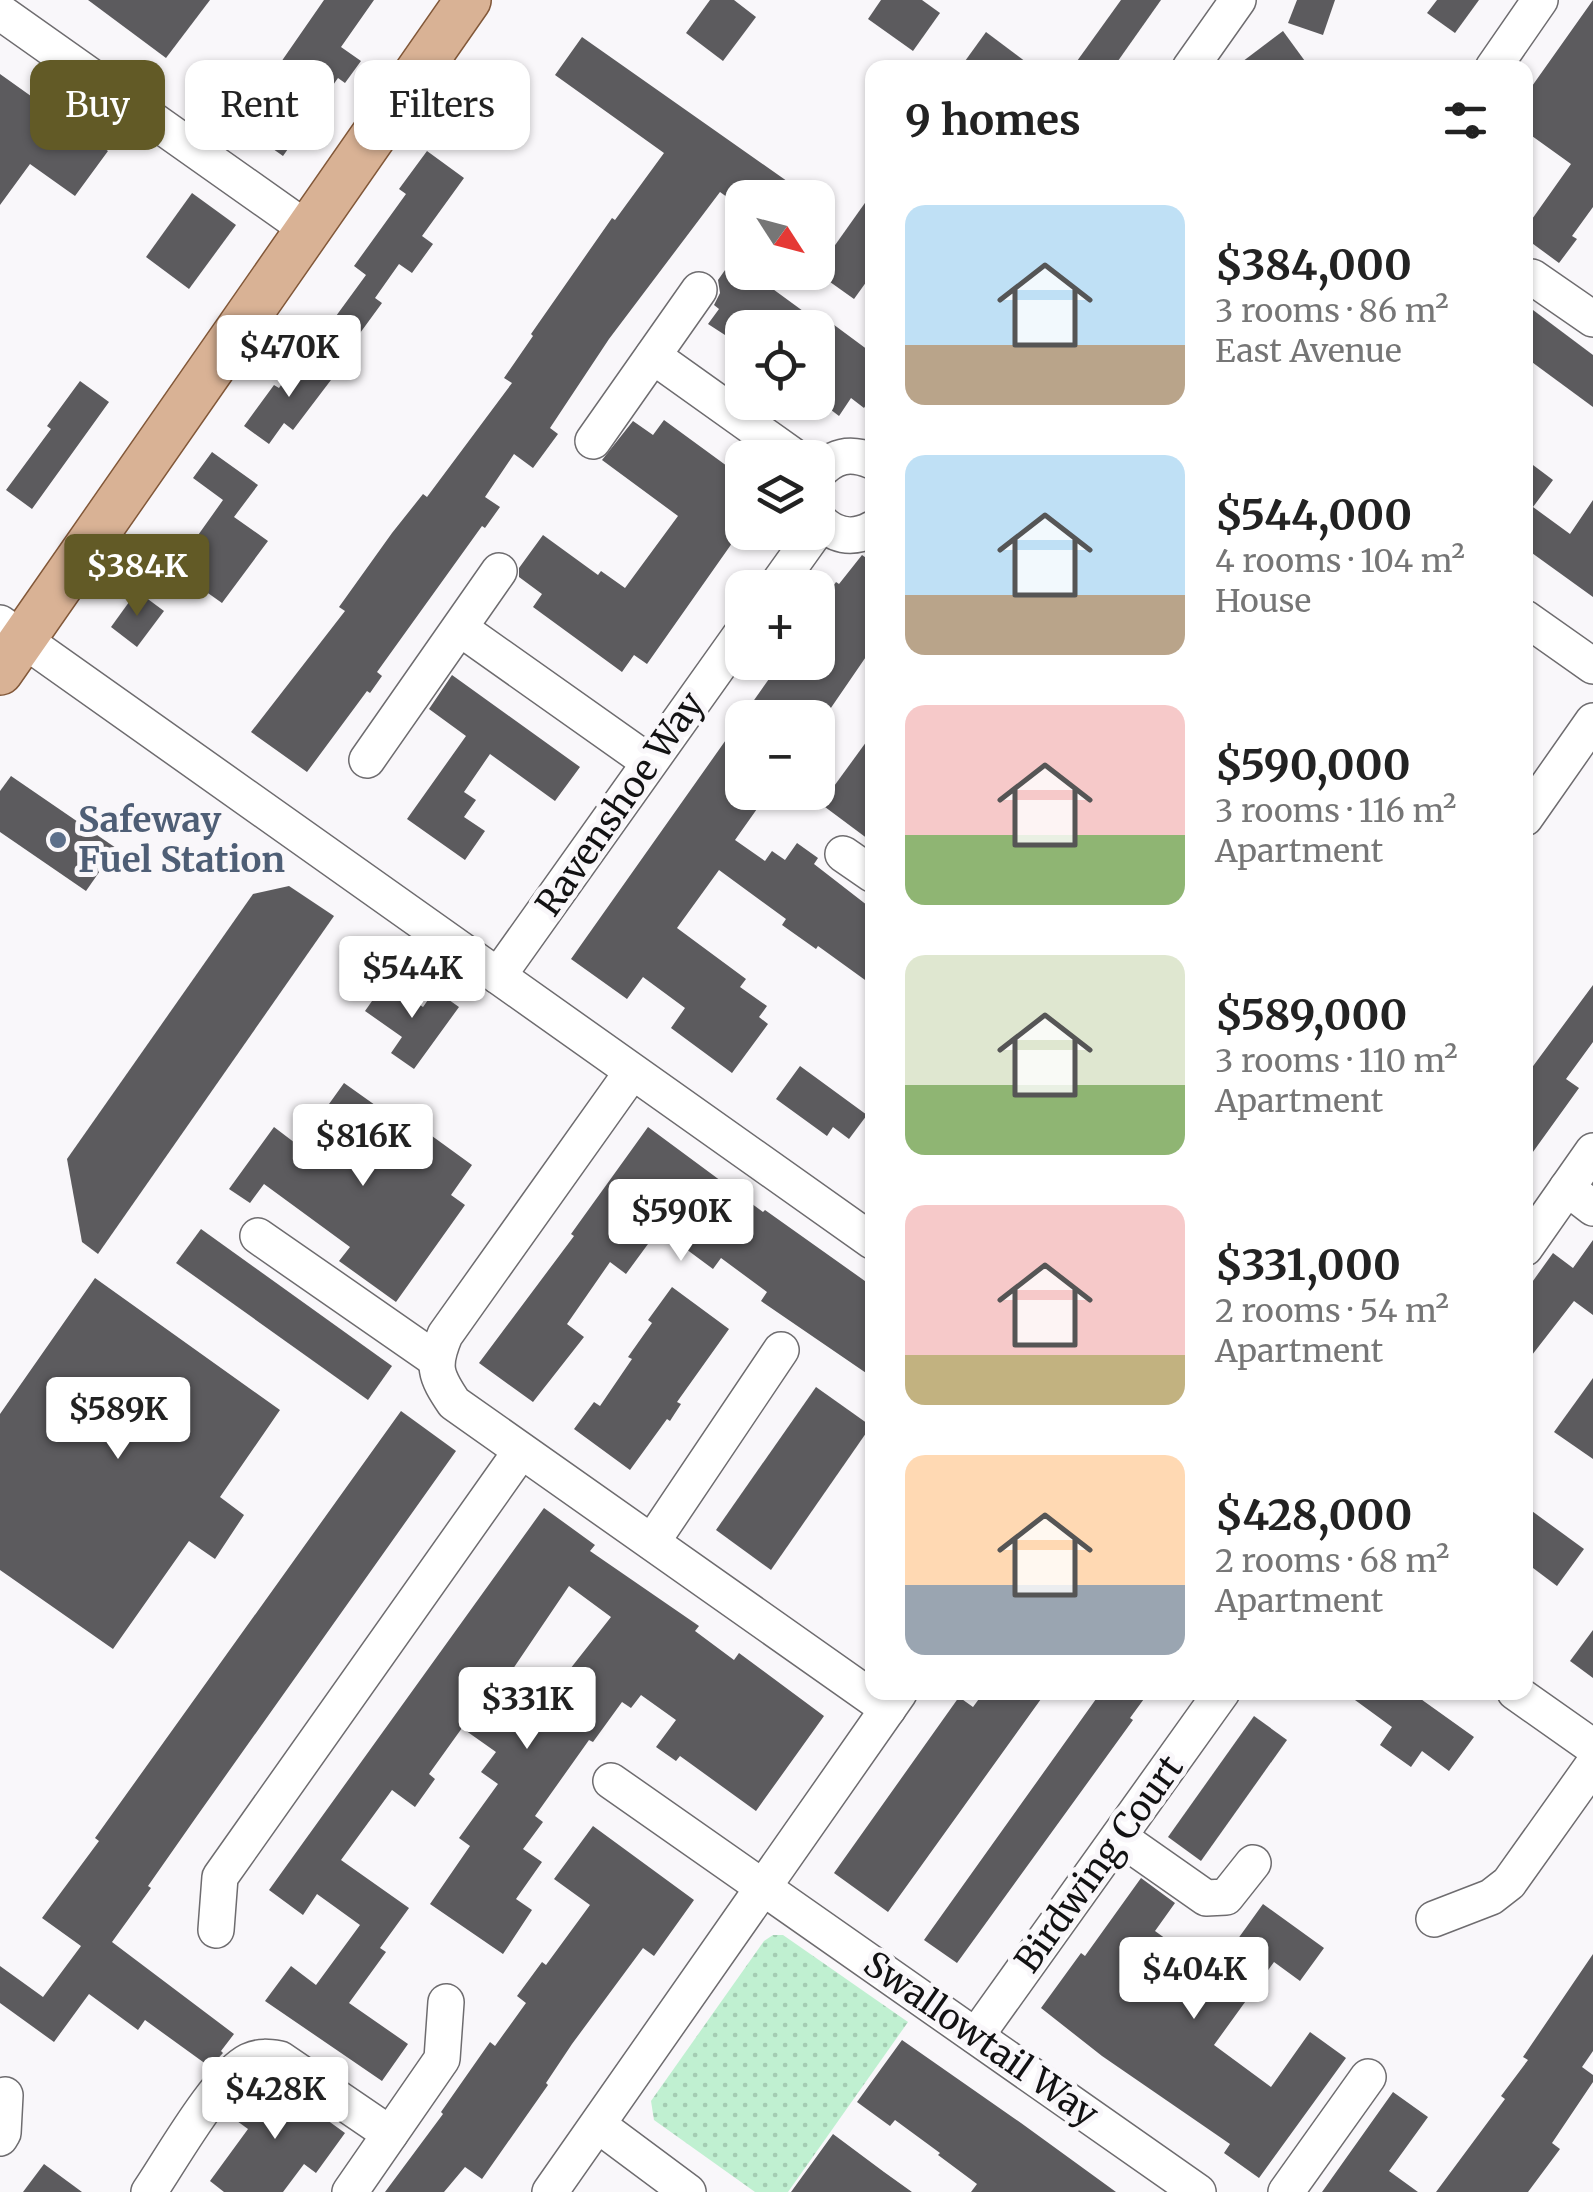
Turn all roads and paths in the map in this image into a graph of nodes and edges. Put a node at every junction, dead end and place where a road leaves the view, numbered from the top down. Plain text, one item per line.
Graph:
1 (468, 0) edge
2 (1238, 0) edge
3 (1540, 0) edge
4 (0, 12) edge
5 (1196, 60) edge
6 (1499, 60) edge
7 (307, 229) junction
8 (1533, 278) edge
9 (699, 290) dead end
10 (1590, 310) edge
11 (654, 356) junction
12 (771, 440) edge
13 (593, 441) dead end
14 (865, 458) edge
15 (835, 459) edge
16 (835, 532) edge
17 (865, 532) edge
18 (499, 571) dead end
19 (1533, 624) edge
20 (461, 630) junction
21 (8, 645) edge
22 (725, 657) edge
23 (1593, 666) edge
24 (1593, 721) edge
25 (367, 760) dead end
26 (649, 762) junction
27 (1533, 807) edge
28 (843, 854) dead end
29 (865, 869) edge
30 (498, 976) junction
31 (632, 1072) junction
32 (1593, 1150) edge
33 (1580, 1198) edge
34 (258, 1236) dead end
35 (865, 1236) edge
36 (1533, 1241) edge
37 (782, 1350) dead end
38 (435, 1359) junction
39 (522, 1451) junction
40 (652, 1542) junction
41 (865, 1682) edge
42 (1216, 1700) edge
43 (1526, 1700) edge
44 (894, 1701) edge
45 (1593, 1747) edge
46 (1593, 1765) edge
47 (611, 1781) dead end
48 (1118, 1837) junction
49 (1254, 1864) dead end
50 (763, 1886) junction
51 (1434, 1919) dead end
52 (216, 1930) dead end
53 (446, 2002) dead end
54 (976, 2036) junction
55 (1368, 2076) dead end
56 (4, 2095) dead end
57 (598, 2126) junction
58 (390, 2134) junction
59 (0, 2138) edge
60 (149, 2192) edge
61 (350, 2192) edge
62 (550, 2192) edge
63 (688, 2192) edge
64 (1198, 2192) edge
65 (1286, 2192) edge

1 - 7 main road
2 - 5 street
3 - 6 street
4 - 7 street
7 - 21 main road
8 - 10 street
9 - 11 street
11 - 12 street
11 - 13 street
14 - 15 street
16 - 17 street
18 - 20 street
19 - 23 street
20 - 25 street
20 - 26 street
21 - 30 street
22 - 26 street, Ravenshoe Way
24 - 27 street
26 - 30 street, Ravenshoe Way
28 - 29 street
30 - 31 street
31 - 35 street
31 - 38 street
32 - 33 street
33 - 36 street
34 - 38 street
37 - 40 street
38 - 39 street
39 - 40 street
39 - 52 street
40 - 41 street
42 - 48 street, Birdwing Court
43 - 45 street
44 - 50 street
46 - 51 street
47 - 50 street, Swallowtail Way
48 - 49 street
48 - 54 street, Birdwing Court
50 - 54 street, Swallowtail Way
50 - 57 street
53 - 58 street
54 - 64 street, Swallowtail Way
55 - 65 street
56 - 59 street
57 - 62 street
57 - 63 street
58 - 60 street
58 - 61 street

